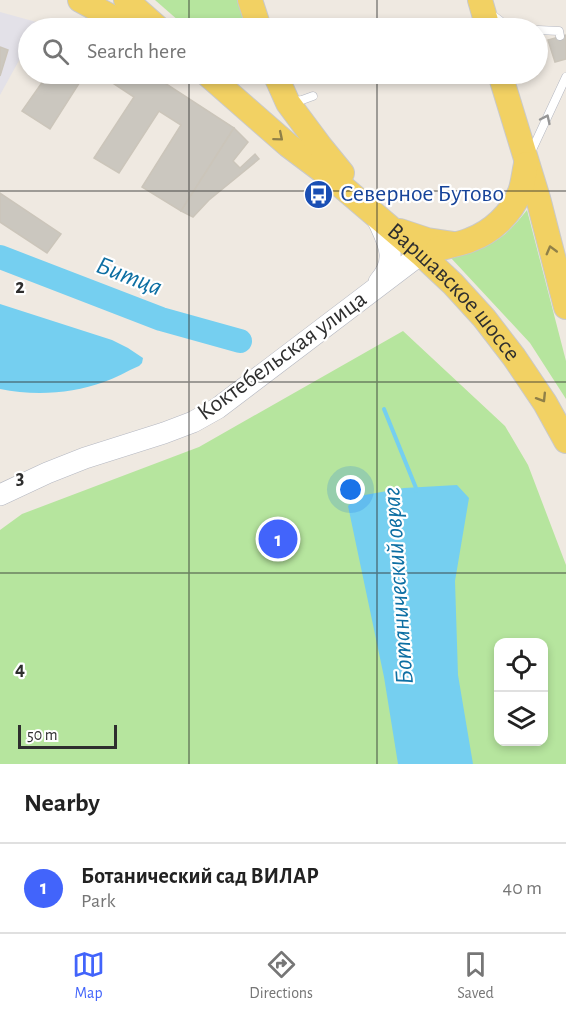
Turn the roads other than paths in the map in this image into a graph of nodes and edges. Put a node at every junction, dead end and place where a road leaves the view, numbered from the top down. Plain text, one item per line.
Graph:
1 (80, 0) edge
2 (126, 0) edge
3 (250, 0) edge
4 (113, 18) edge
5 (147, 18) edge
6 (256, 18) edge
7 (548, 30) edge
8 (560, 36) dead end
9 (566, 77) edge
10 (213, 84) edge
11 (218, 84) edge
12 (279, 84) edge
13 (503, 84) edge
14 (313, 96) dead end
15 (235, 99) junction
16 (288, 103) junction
17 (526, 161) junction
18 (376, 216) junction
19 (453, 244) junction
20 (421, 254) junction
21 (366, 296) junction
22 (566, 307) edge
23 (566, 441) edge
24 (0, 495) edge

1 - 4 main road
2 - 5 main road
3 - 6 main road
7 - 8 lane
17 -> 9 lane
10 - 15 main road
11 - 15 main road, Варшавское шоссе
12 - 16 main road
13 - 17 main road
14 - 16 lane
15 -> 18 main road, Варшавское шоссе
16 - 18 main road
17 - 19 main road
22 -> 17 main road
18 - 19 main road
18 - 20 main road, Варшавское шоссе
18 - 21 street
19 - 20 main road
20 - 21 street, Коктебельская улица
20 -> 23 main road, Варшавское шоссе
21 - 24 street, Коктебельская улица

